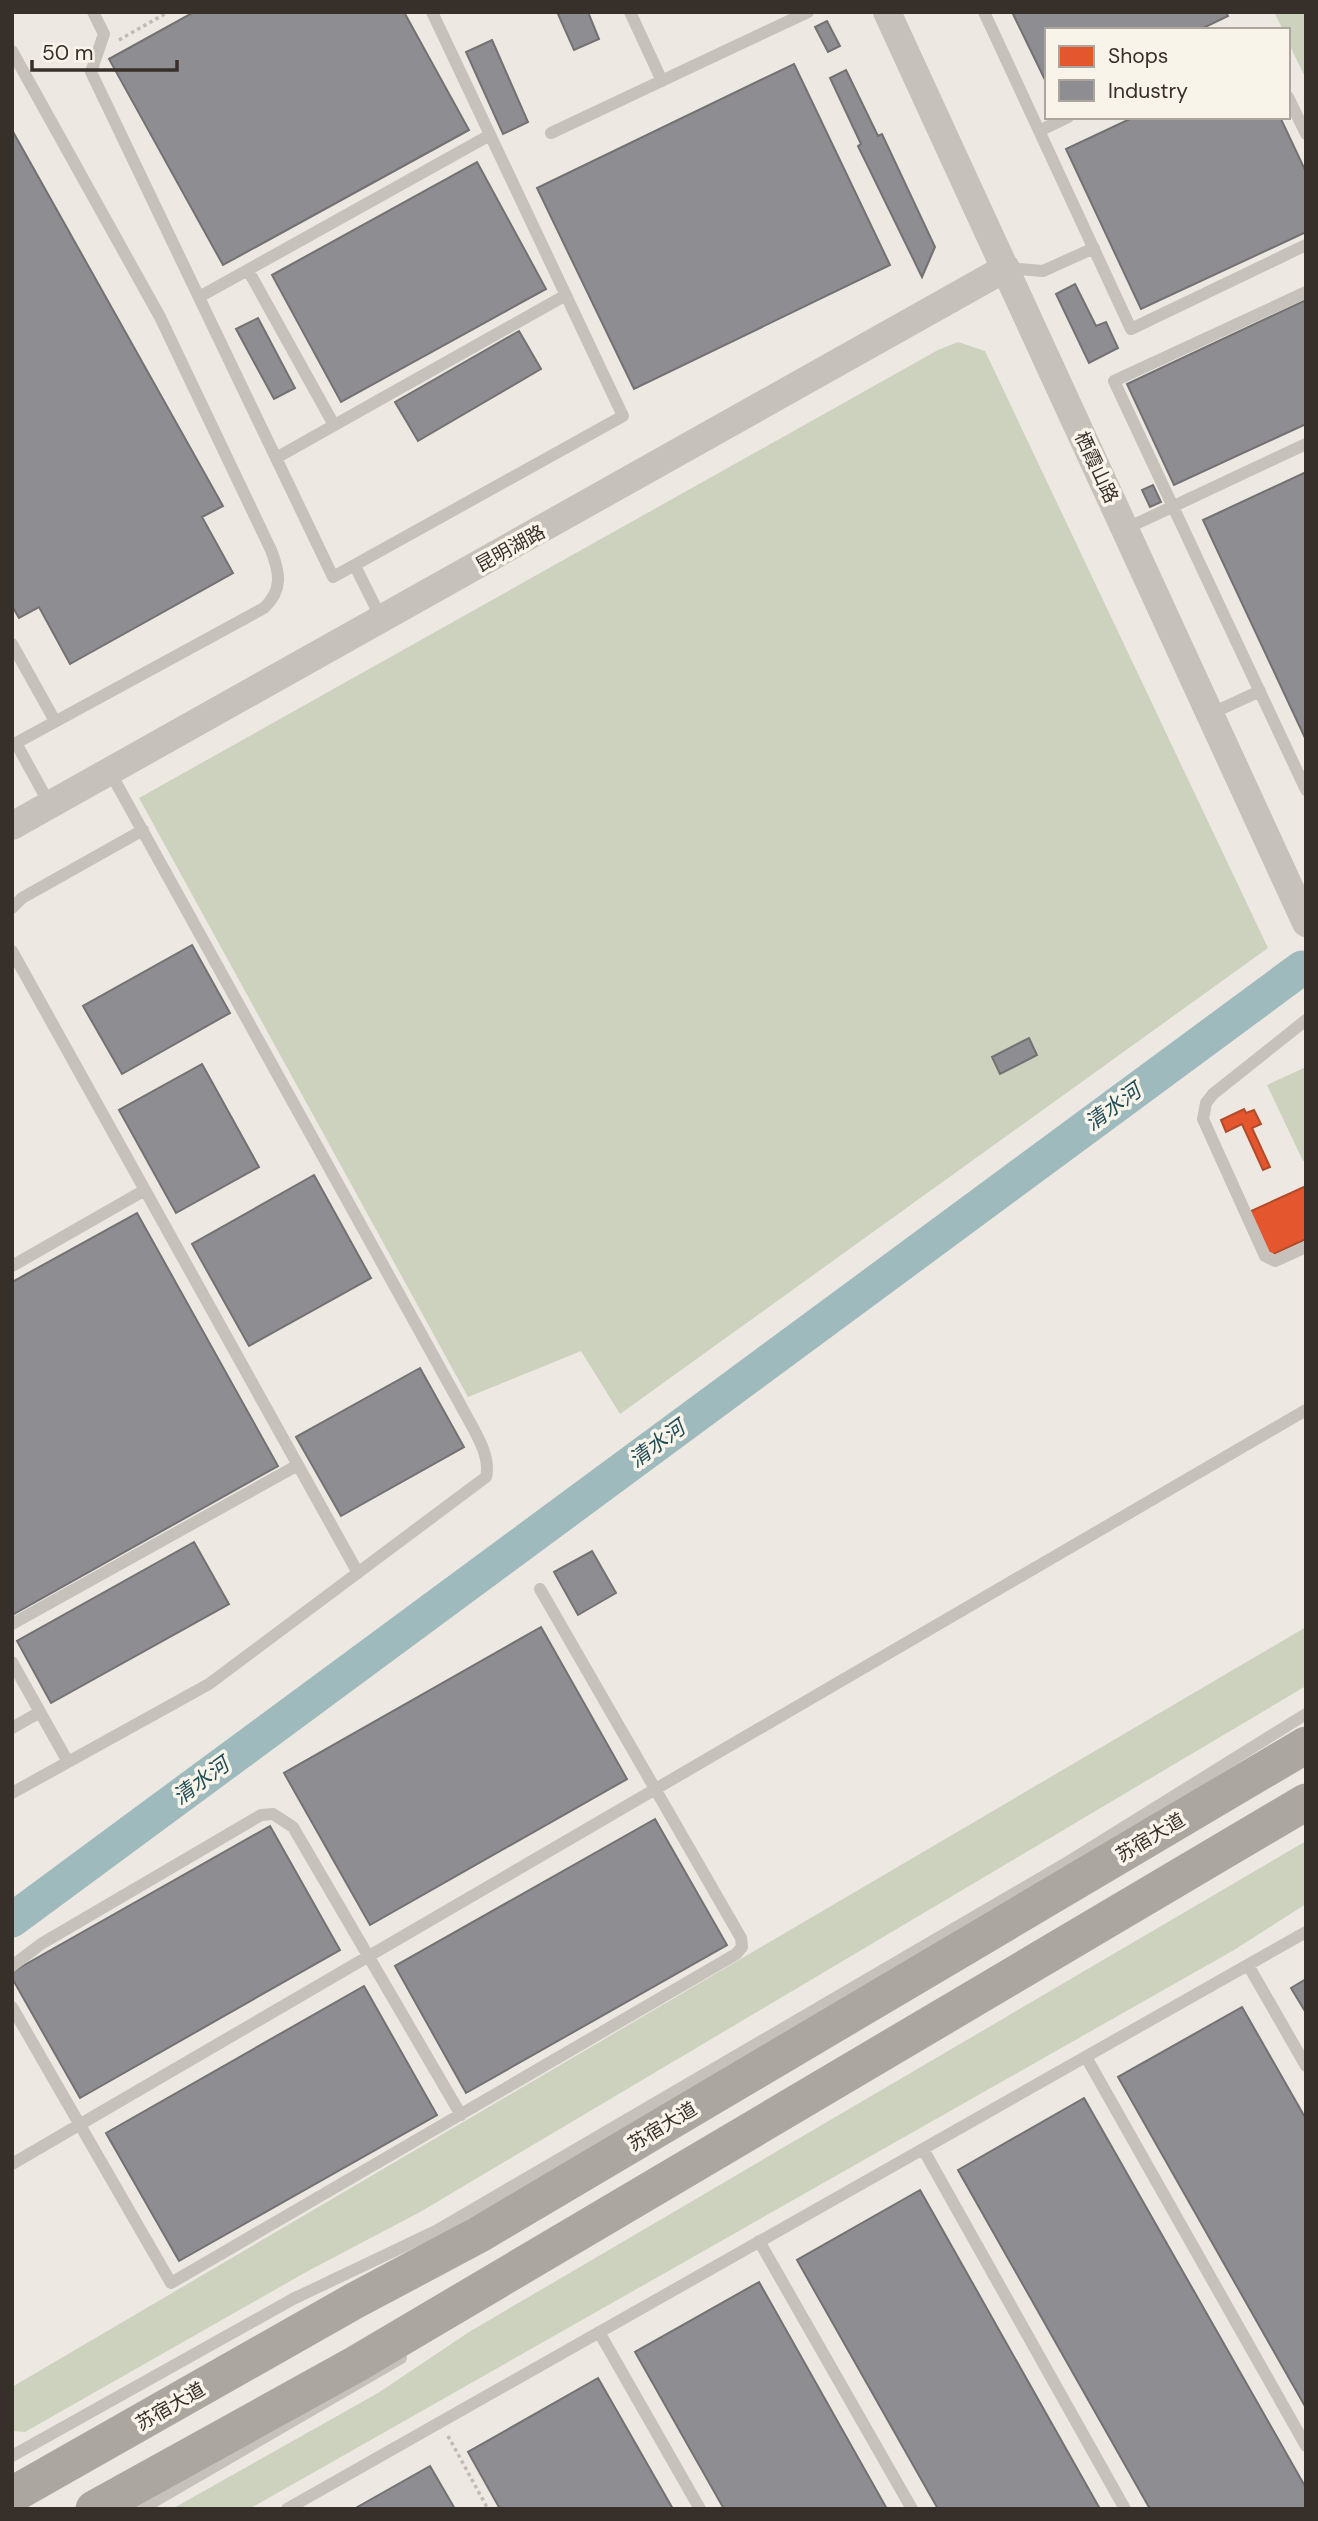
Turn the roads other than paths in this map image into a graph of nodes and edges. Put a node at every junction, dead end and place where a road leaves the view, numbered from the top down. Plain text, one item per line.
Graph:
1 (93, 12) edge
2 (432, 12) edge
3 (630, 12) edge
4 (808, 12) edge
5 (887, 12) edge
6 (984, 12) edge
7 (12, 51) edge
8 (662, 81) junction
9 (1290, 101) edge
10 (1064, 119) edge
11 (1039, 131) junction
12 (551, 133) dead end
13 (1306, 134) edge
14 (490, 135) junction
15 (1306, 245) edge
16 (1094, 247) junction
17 (1006, 268) junction
18 (248, 270) junction
19 (1306, 292) edge
20 (565, 295) junction
21 (199, 297) junction
22 (334, 425) junction
23 (1306, 444) edge
24 (276, 458) junction
25 (1174, 506) junction
26 (1125, 529) junction
27 (355, 565) junction
28 (382, 620) junction
29 (12, 644) edge
30 (1260, 691) junction
31 (1210, 714) junction
32 (55, 721) junction
33 (14, 743) edge
34 (110, 772) junction
35 (1306, 790) edge
36 (50, 805) junction
37 (12, 826) edge
38 (143, 830) junction
39 (16, 903) edge
40 (1306, 923) edge
41 (12, 951) edge
42 (1306, 1020) edge
43 (145, 1190) junction
44 (1306, 1247) edge
45 (12, 1266) edge
46 (1306, 1410) edge
47 (298, 1465) junction
48 (358, 1573) junction
49 (540, 1589) dead end
50 (12, 1624) edge
51 (12, 1662) edge
52 (40, 1713) junction
53 (1306, 1714) edge
54 (12, 1728) edge
55 (1306, 1745) edge
56 (68, 1762) junction
57 (655, 1790) junction
58 (12, 1793) edge
59 (1306, 1802) edge
60 (1306, 1818) edge
61 (1306, 1932) edge
62 (369, 1957) junction
63 (1065, 1961) dead end
64 (1248, 1965) junction
65 (12, 1966) edge
66 (1053, 1968) dead end
67 (1029, 1982) dead end
68 (12, 2007) edge
69 (1086, 2057) junction
70 (1306, 2066) edge
71 (461, 2115) junction
72 (80, 2125) junction
73 (923, 2149) junction
74 (12, 2164) edge
75 (759, 2241) junction
76 (598, 2332) junction
77 (418, 2347) dead end
78 (1306, 2446) edge
79 (12, 2456) edge
80 (12, 2495) edge
81 (93, 2509) edge
82 (141, 2509) edge
83 (287, 2509) edge
84 (700, 2509) edge
85 (912, 2509) edge
86 (1125, 2509) edge

1 - 21 lane
2 - 14 lane
3 - 8 lane
4 - 8 lane
5 - 17 street, 栖霞山路
6 - 11 lane
7 - 32 lane
8 - 12 lane
9 - 13 lane
10 - 11 lane
11 - 16 lane
14 - 18 lane
14 - 20 lane
15 - 16 lane
16 - 17 lane
17 - 26 street, 栖霞山路
17 - 28 street, 昆明湖路
18 - 21 lane
18 - 22 lane
19 - 25 lane
20 - 22 lane
20 - 27 lane
21 - 24 lane
22 - 24 lane
23 - 25 lane
24 - 27 lane
25 - 26 lane
25 - 30 lane
26 - 31 street, 栖霞山路
27 - 28 lane
28 - 34 street, 昆明湖路
29 - 32 lane
30 - 31 lane
30 - 35 lane
31 - 40 street, 栖霞山路
32 - 33 lane
33 - 36 lane
34 - 36 street, 昆明湖路
34 - 38 lane
36 - 37 street, 昆明湖路
38 - 39 lane
38 - 48 lane
41 - 43 lane
42 - 44 lane
43 - 45 lane
43 - 47 lane
46 - 57 lane
47 - 48 lane
47 - 50 lane
48 - 56 lane
49 - 57 lane
51 - 52 lane
52 - 54 lane
52 - 56 lane
53 - 79 lane
55 - 80 main road, 苏宿大道
56 - 58 lane
57 - 62 lane
57 - 71 lane
59 - 81 main road
60 - 63 lane
61 - 64 lane
62 - 65 lane
62 - 71 lane
62 - 72 lane
64 - 69 lane
64 - 70 lane
66 - 67 lane
68 - 72 lane
69 - 73 lane
69 - 78 lane
71 - 72 lane
72 - 74 lane
73 - 75 lane
73 - 86 lane
75 - 76 lane
75 - 85 lane
76 - 83 lane
76 - 84 lane
77 - 82 lane

